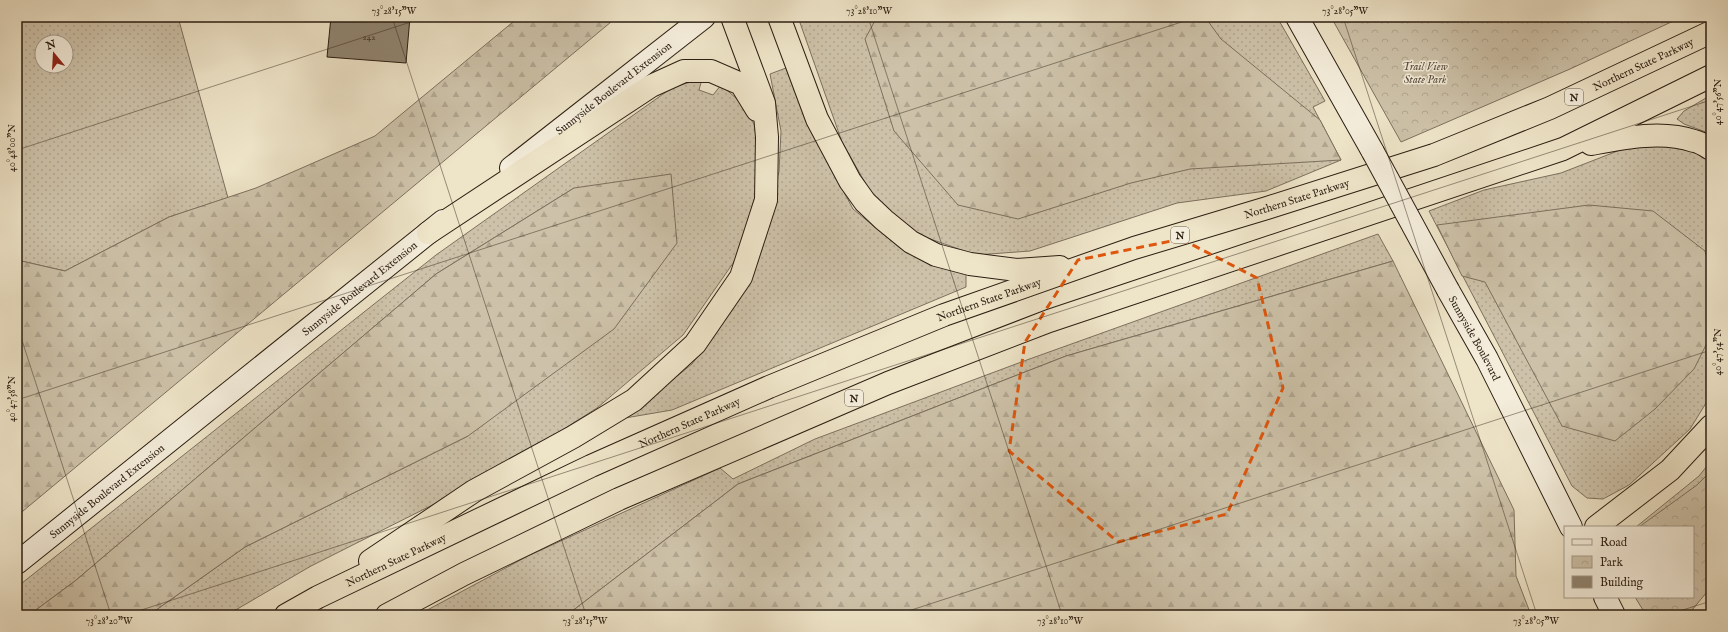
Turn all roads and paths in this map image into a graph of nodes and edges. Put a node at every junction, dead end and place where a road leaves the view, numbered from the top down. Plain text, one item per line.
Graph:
1 (704, 17) edge
2 (732, 17) edge
3 (779, 17) edge
4 (1297, 17) edge
5 (1711, 32) edge
6 (1711, 76) edge
7 (767, 137) junction
8 (1563, 149) junction
9 (1711, 149) edge
10 (428, 233) junction
11 (1093, 263) junction
12 (1711, 426) edge
13 (1570, 526) edge
14 (1597, 526) edge
15 (17, 563) edge
16 (318, 597) junction
17 (1606, 598) edge
18 (286, 615) edge
19 (387, 615) edge
20 (1614, 615) edge

1 - 10 main road, Sunnyside Boulevard Extension
2 - 7 highway
3 - 11 highway
4 - 13 main road, Sunnyside Boulevard, bridge
5 - 11 highway, Northern State Parkway / N
6 - 8 highway, N
7 - 10 highway
7 - 16 highway
8 - 9 highway
8 - 19 highway, N
10 - 15 main road, Sunnyside Boulevard Extension
11 - 16 highway, Northern State Parkway / N
12 - 14 highway
16 - 18 highway, Northern State Parkway / N
17 - 20 main road

